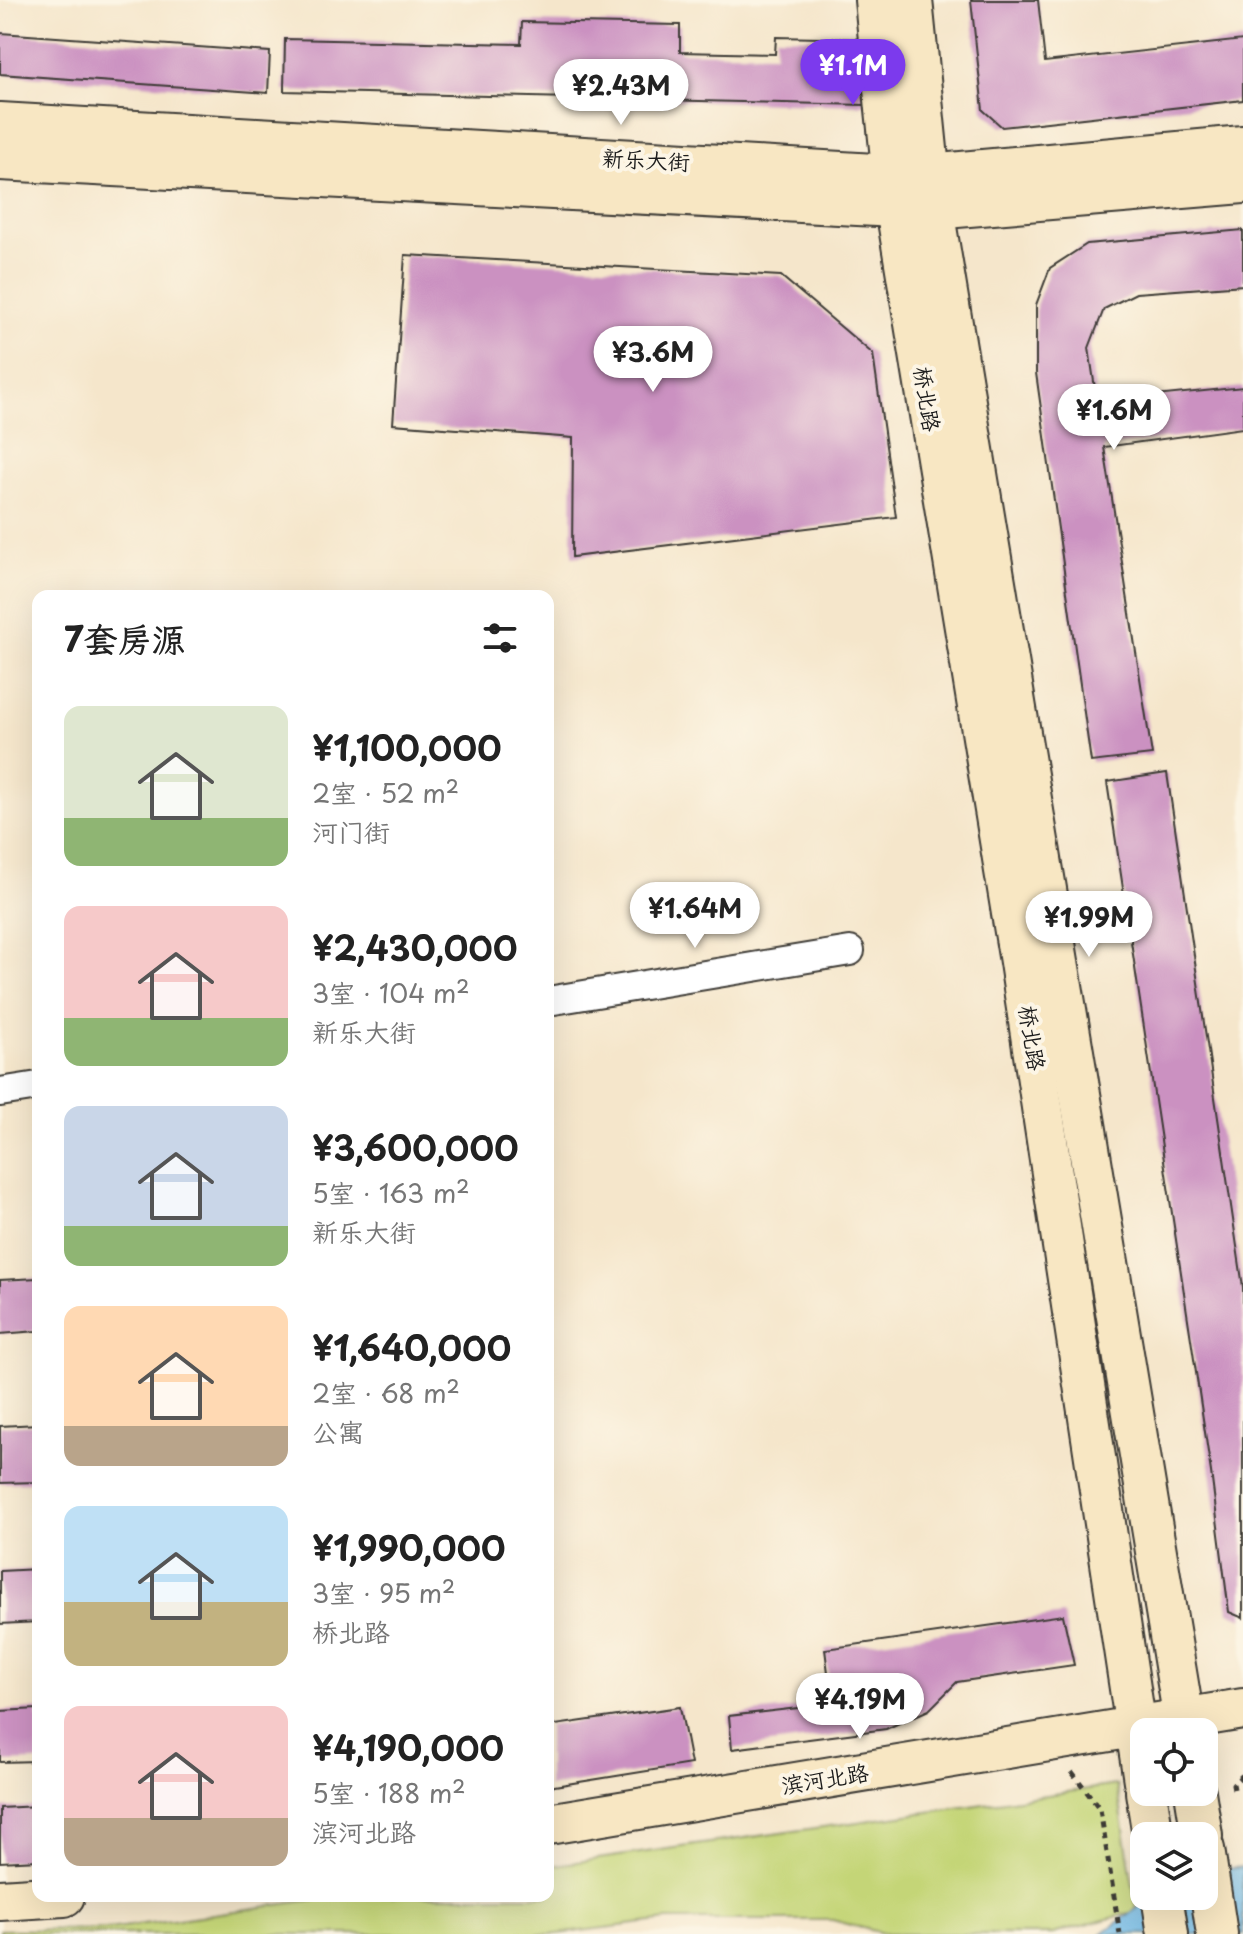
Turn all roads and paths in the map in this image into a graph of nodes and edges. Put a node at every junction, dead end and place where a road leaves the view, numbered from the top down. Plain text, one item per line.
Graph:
1 (875, 0) edge
2 (912, 0) edge
3 (0, 123) edge
4 (1243, 146) edge
5 (0, 160) edge
6 (1243, 183) edge
7 (913, 192) junction
8 (850, 951) dead end
9 (554, 1000) edge
10 (32, 1087) edge
11 (0, 1092) edge
12 (1243, 1709) edge
13 (1134, 1718) edge
14 (1184, 1718) edge
15 (1210, 1718) edge
16 (1130, 1729) edge
17 (1243, 1775) edge
18 (1218, 1786) edge
19 (1100, 1809) dead end
20 (554, 1823) edge
21 (32, 1898) edge
22 (0, 1900) edge
23 (1164, 1910) edge
24 (1213, 1910) edge
25 (1120, 1934) edge
26 (1168, 1934) edge
27 (1217, 1934) edge

1 - 7 main road
2 - 7 main road
3 - 7 main road, 新乐大街
4 - 7 main road, 新乐大街
5 - 7 main road, 新乐大街
6 - 7 main road, 新乐大街
7 - 13 main road, 桥北路
7 - 14 main road, 桥北路
8 - 9 street
10 - 11 street
12 - 15 main road, 滨河北路
16 - 20 main road, 滨河北路
17 - 18 path
19 - 25 path
21 - 22 main road
23 - 26 main road
24 - 27 main road

